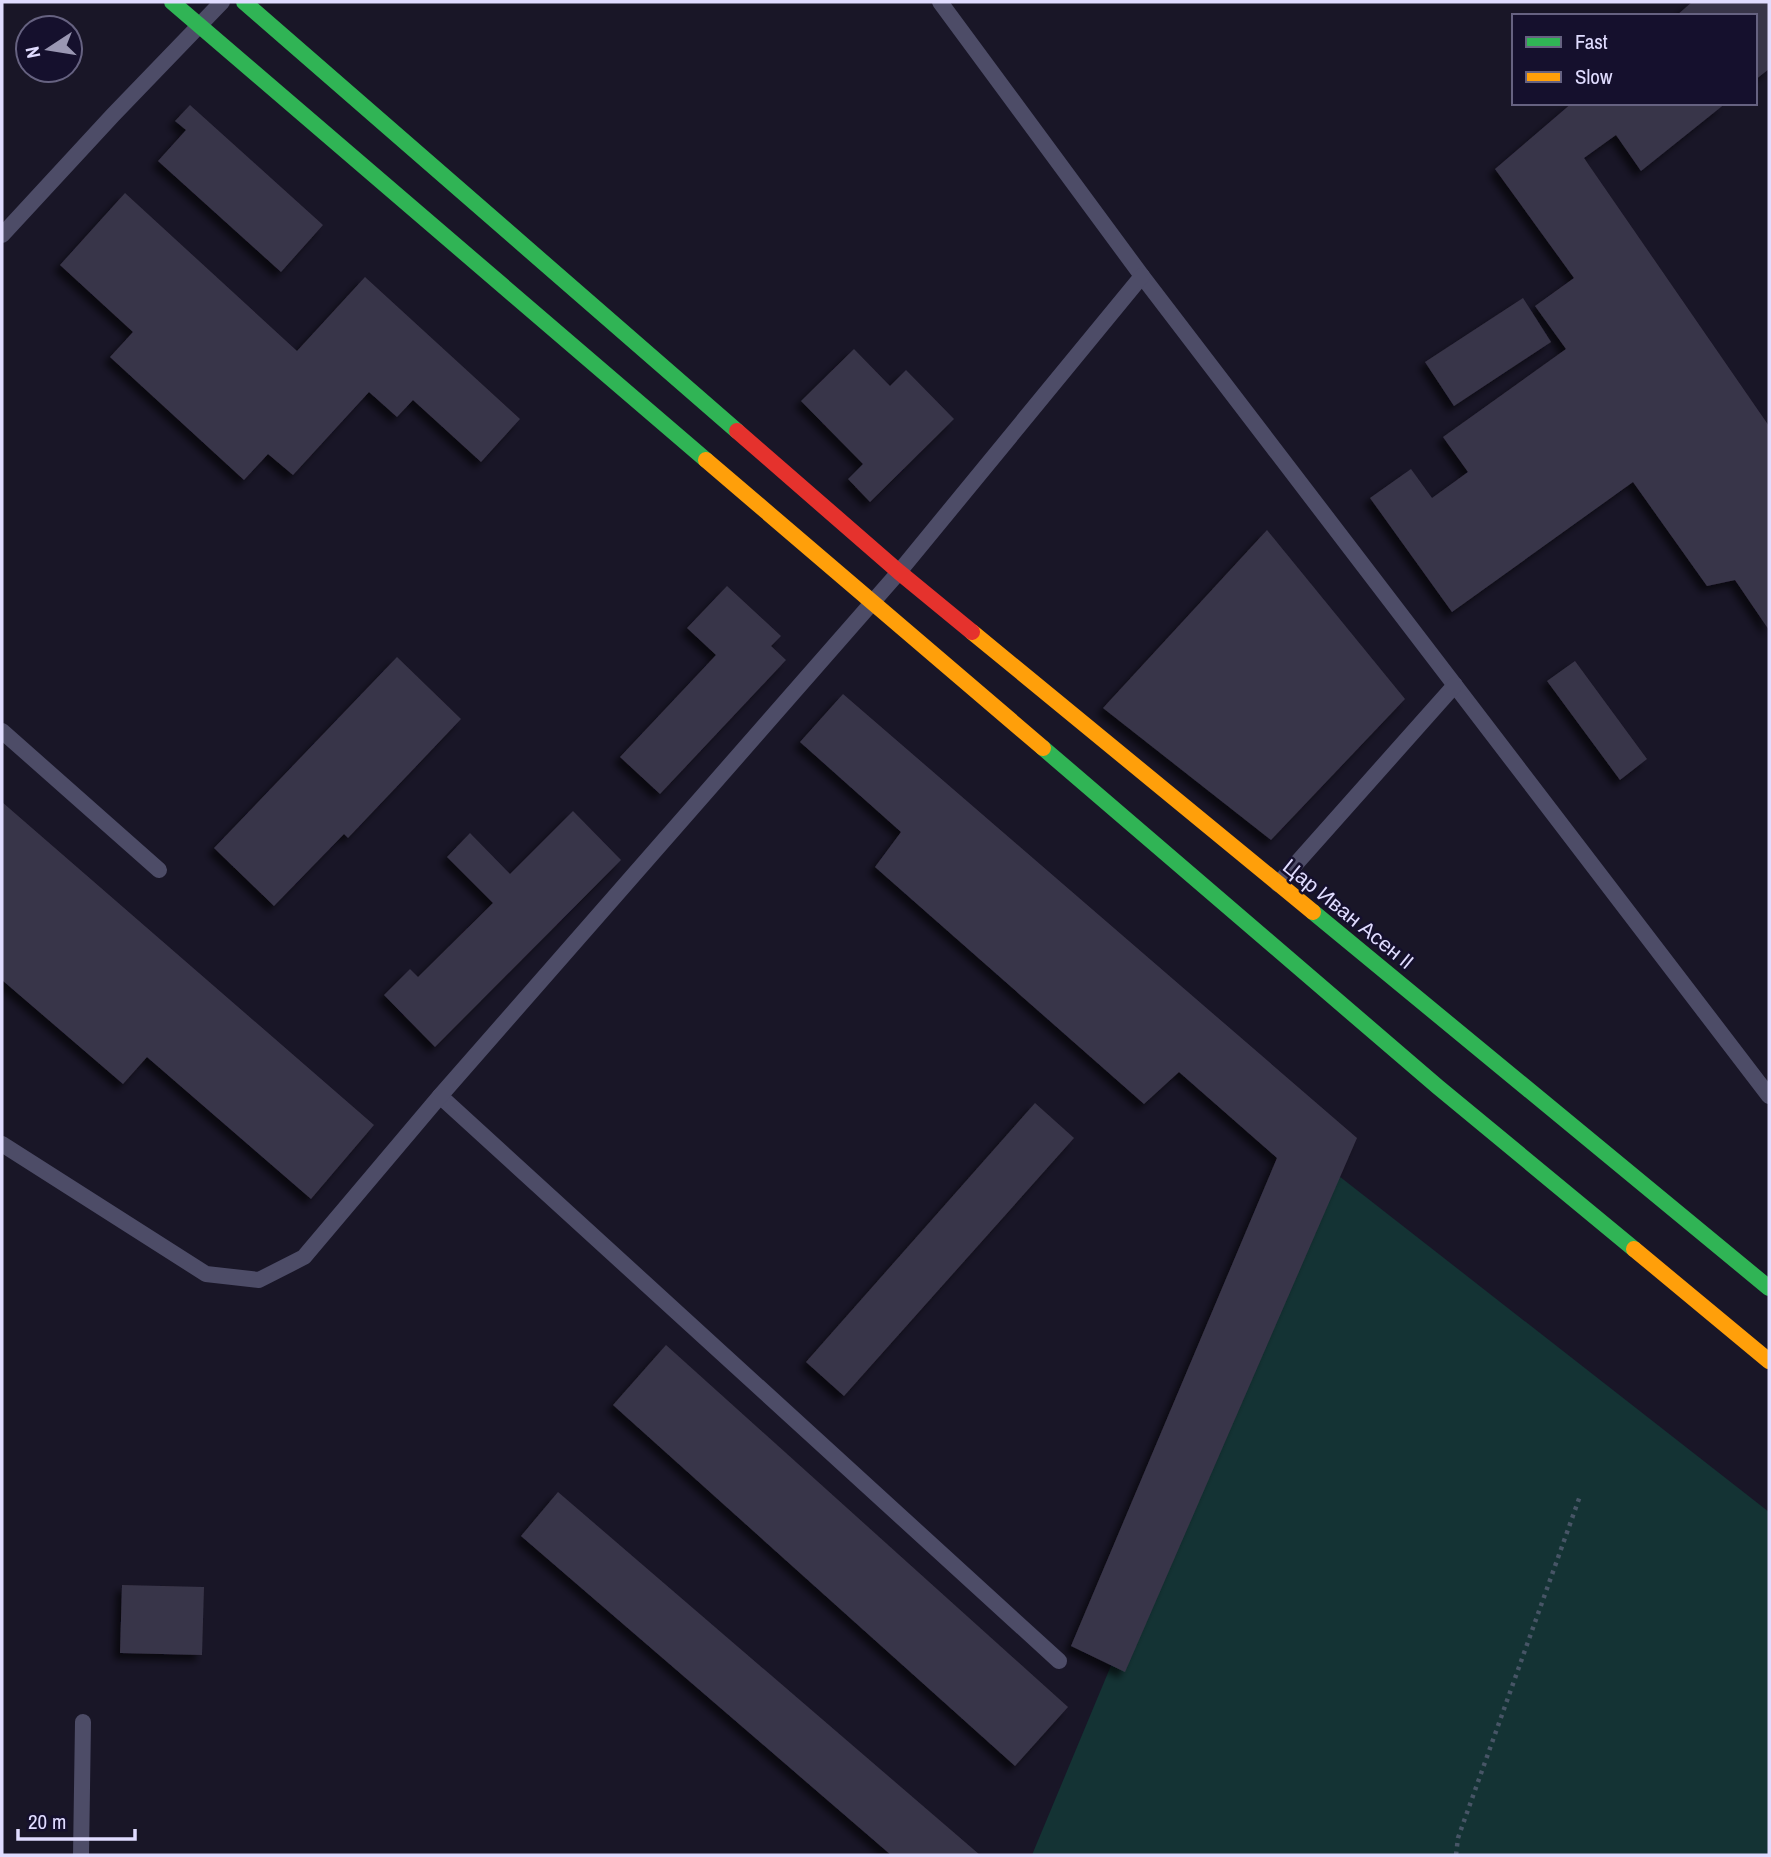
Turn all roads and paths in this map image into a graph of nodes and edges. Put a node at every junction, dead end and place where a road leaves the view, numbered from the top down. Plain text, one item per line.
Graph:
1 (172, 2) edge
2 (222, 2) edge
3 (244, 2) edge
4 (940, 2) edge
5 (199, 25) junction
6 (2, 235) edge
7 (1142, 276) junction
8 (899, 572) junction
9 (872, 604) junction
10 (1454, 685) junction
11 (2, 731) edge
12 (159, 870) dead end
13 (1278, 884) junction
14 (440, 1096) junction
15 (1769, 1097) edge
16 (2, 1144) edge
17 (1769, 1288) edge
18 (1769, 1361) edge
19 (1580, 1496) dead end
20 (1059, 1661) dead end
21 (83, 1722) dead end
22 (81, 1855) edge
23 (1456, 1855) edge

1 - 5 street
2 - 5 lane
3 - 8 street, Цар Иван Асен II
4 - 7 lane
5 - 6 lane
5 - 9 street
7 - 8 lane
7 - 10 lane
8 - 9 lane
8 - 13 street, Цар Иван Асен II
9 - 14 lane
9 - 18 street
10 - 13 lane
10 - 15 lane
11 - 12 lane
13 - 17 street, Цар Иван Асен II
14 - 16 lane
14 - 20 lane
19 - 23 path
21 - 22 lane

